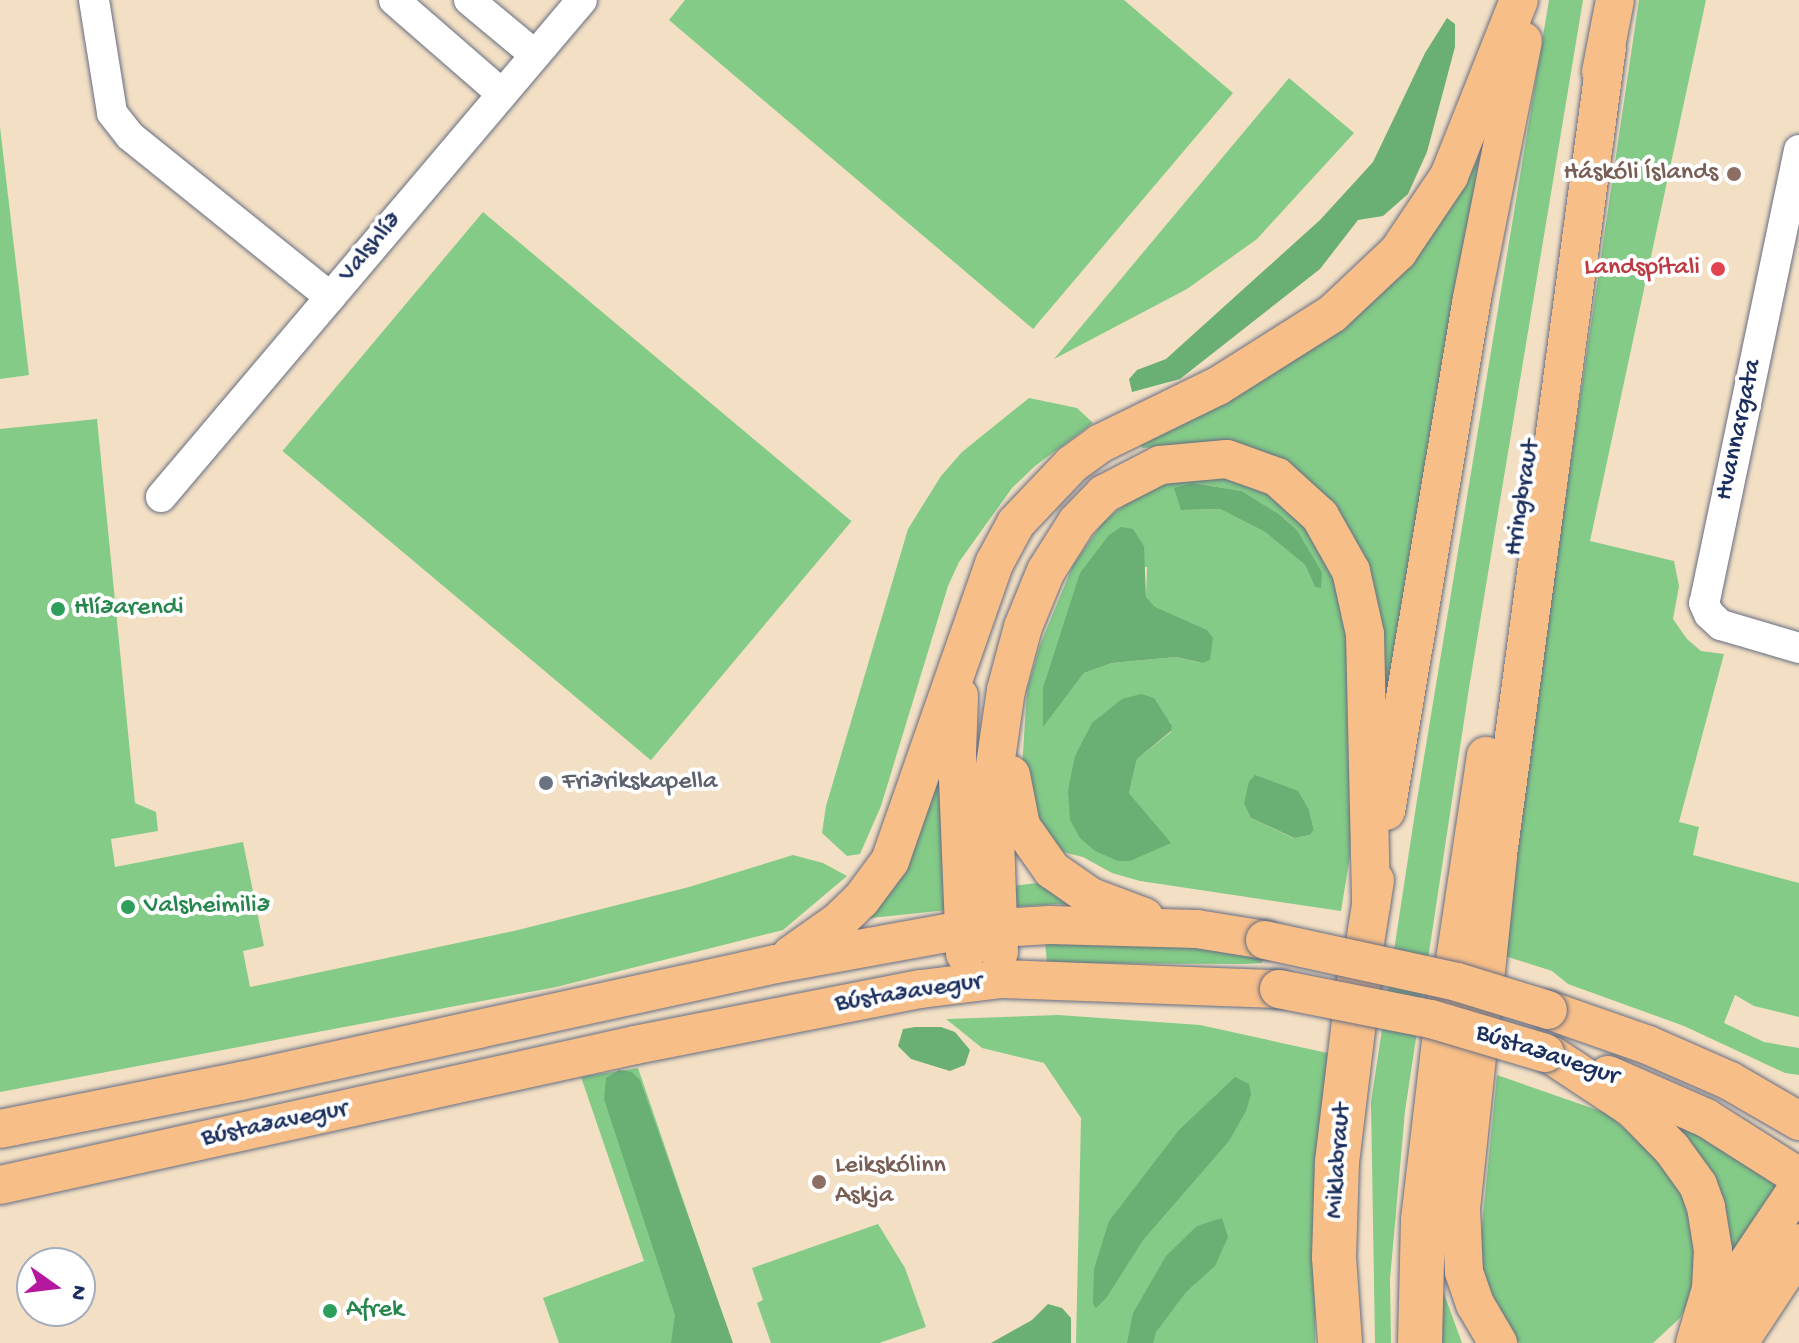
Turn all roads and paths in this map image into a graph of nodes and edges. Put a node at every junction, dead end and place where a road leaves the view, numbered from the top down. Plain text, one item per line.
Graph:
1 (94, 0) edge
2 (394, 0) edge
3 (469, 0) edge
4 (582, 0) edge
5 (1519, 0) edge
6 (1532, 0) edge
7 (1615, 0) edge
8 (1607, 47) junction
9 (535, 55) junction
10 (502, 94) junction
11 (1799, 150) edge
12 (330, 297) junction
13 (161, 497) dead end
14 (1799, 648) edge
15 (964, 650) junction
16 (1006, 690) junction
17 (1371, 905) junction
18 (980, 929) junction
19 (1197, 929) junction
20 (776, 964) junction
21 (984, 980) junction
22 (1359, 980) joint
23 (1449, 1000) joint
24 (1549, 1055) junction
25 (1799, 1121) edge
26 (0, 1129) edge
27 (1799, 1177) edge
28 (0, 1185) edge
29 (1799, 1186) edge
30 (1799, 1246) edge
31 (1340, 1343) edge
32 (1420, 1343) edge
33 (1498, 1343) edge
34 (1695, 1343) edge
35 (1735, 1343) edge

1 - 12 street
2 - 10 street
3 - 9 street
4 - 9 street, Valshlíð
5 - 15 main road
6 - 17 main road
7 - 8 main road, Hringbraut
8 - 23 main road, Hringbraut
8 - 33 main road
9 - 10 street, Valshlíð
10 - 12 street, Valshlíð
11 - 14 street, Hvannargata
12 - 13 street, Valshlíð
15 - 18 main road
15 - 20 main road
16 - 17 main road
16 - 18 main road
16 - 19 main road
17 - 22 main road
18 - 19 main road, Bústaðavegur
18 - 20 main road, Bústaðavegur
18 - 21 main road
19 - 25 main road, Bústaðavegur, bridge
20 - 26 main road, Bústaðavegur
21 - 24 main road, Bústaðavegur, bridge
21 - 28 main road, Bústaðavegur
22 - 31 highway, Miklabraut
23 - 32 highway
24 - 27 main road, Bústaðavegur
24 - 34 main road
29 - 34 main road
30 - 35 highway

